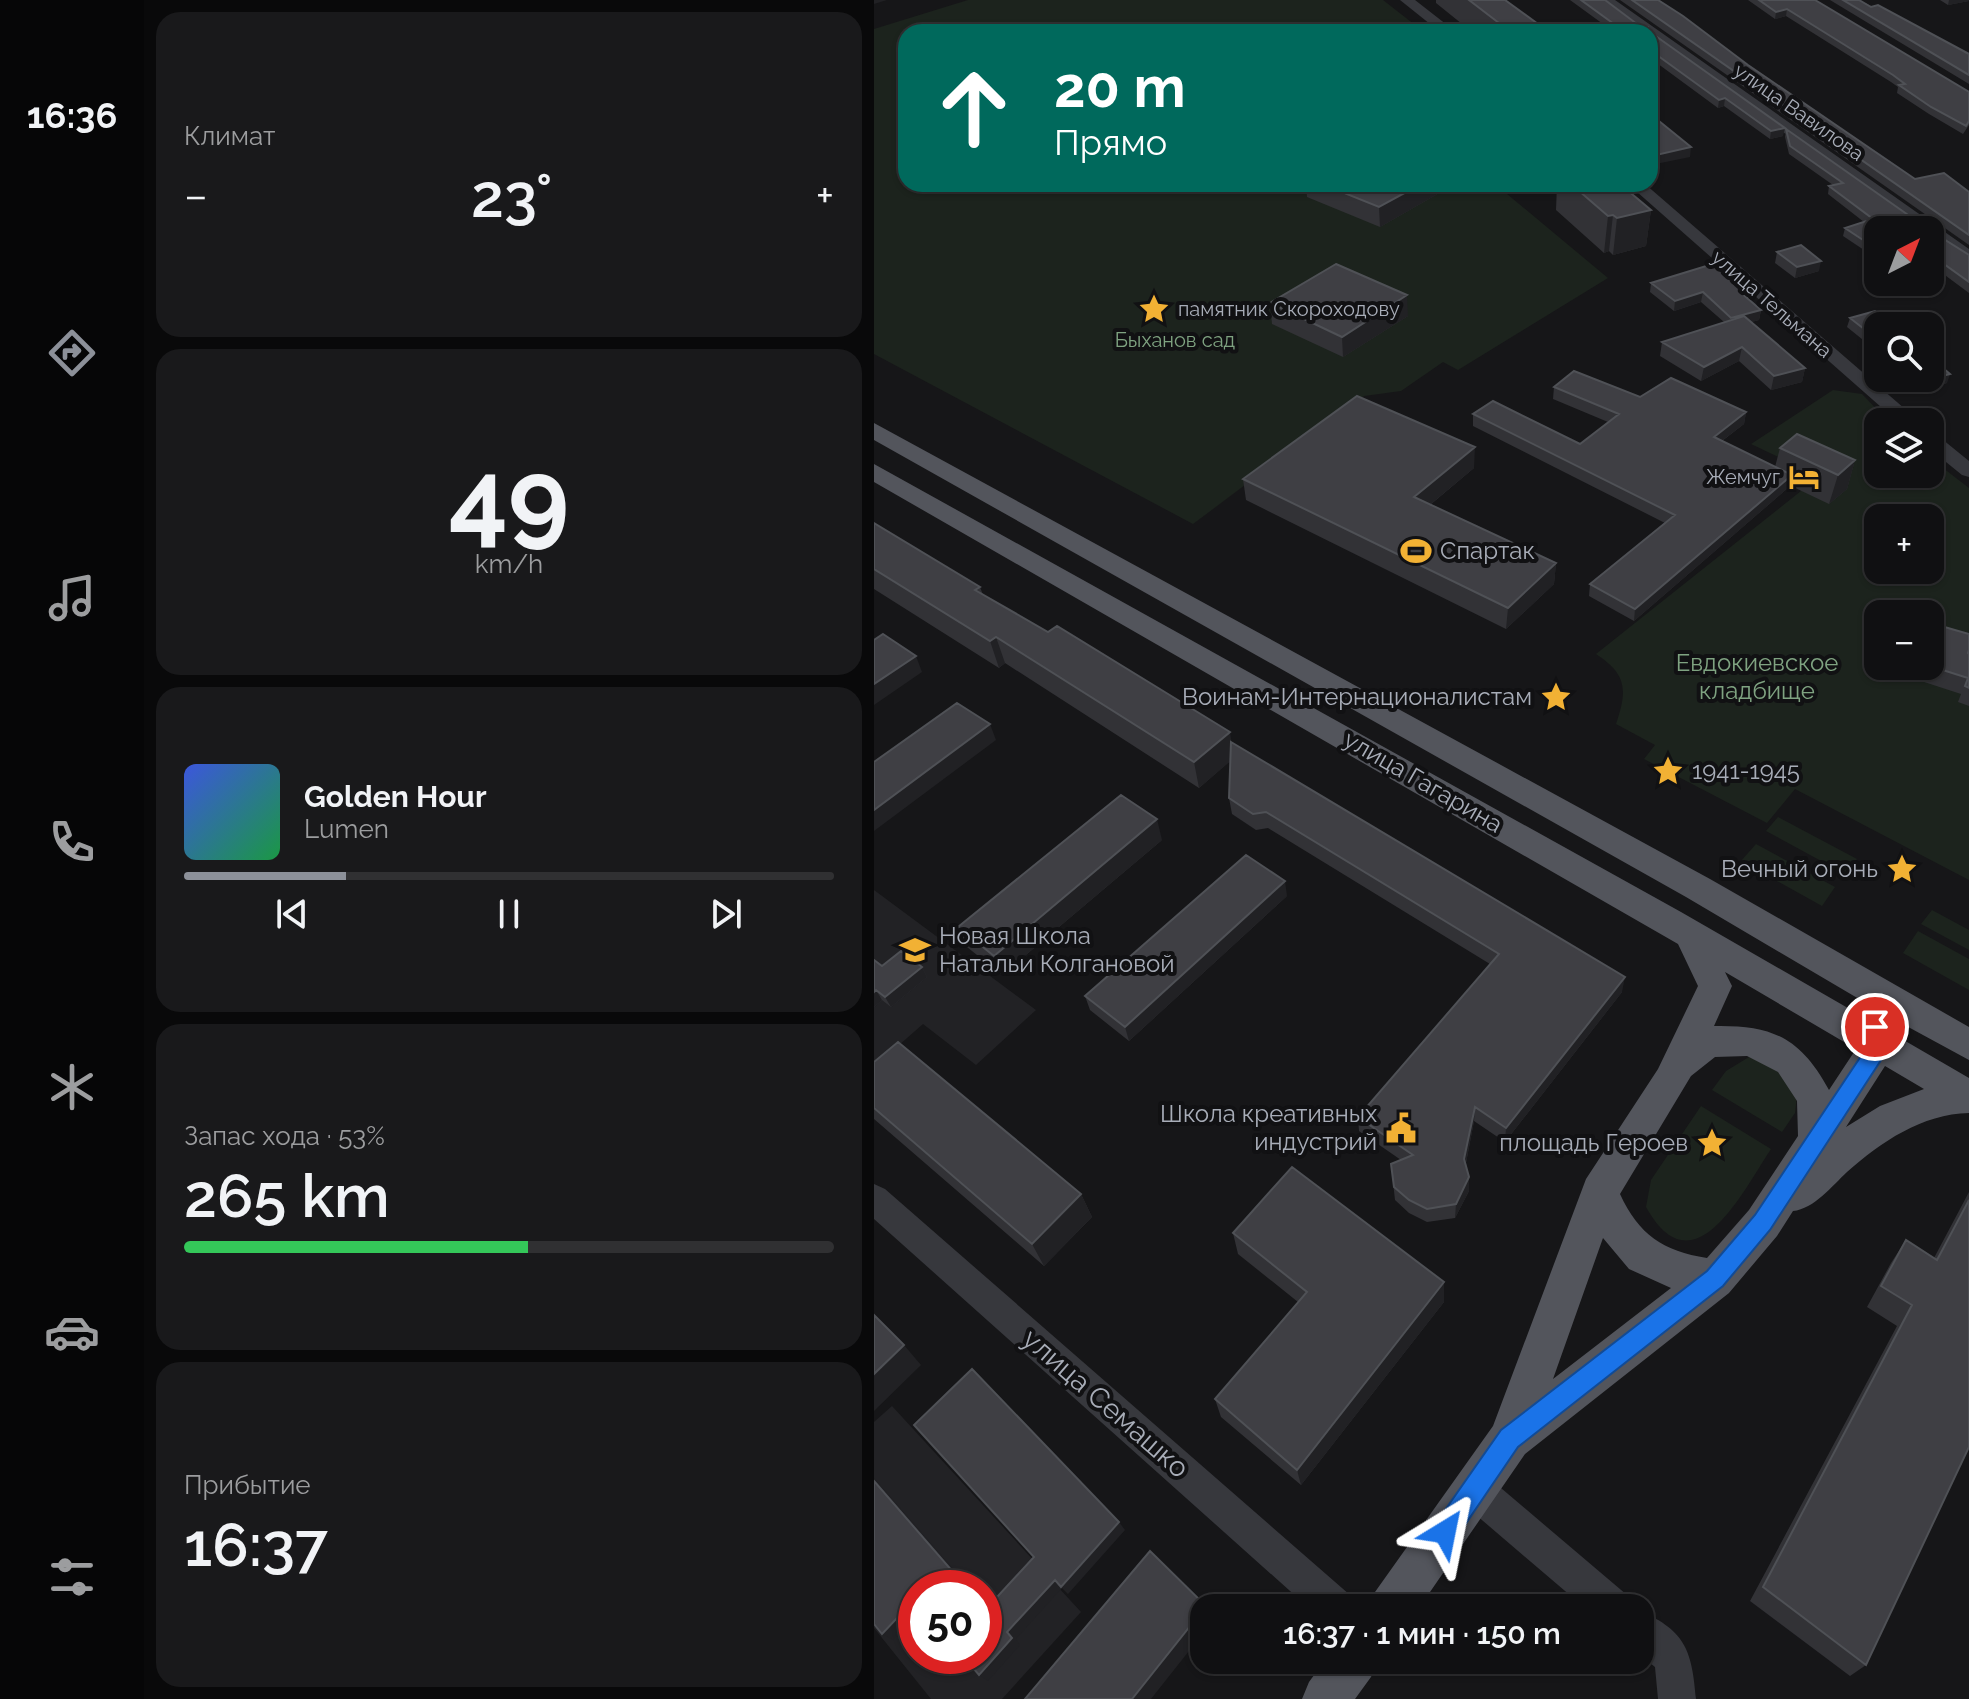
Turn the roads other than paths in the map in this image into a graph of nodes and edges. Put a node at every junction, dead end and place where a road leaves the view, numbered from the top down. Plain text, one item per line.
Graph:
1 (1408, 0) edge
2 (1606, 0) edge
3 (1439, 24) edge
4 (1640, 24) edge
5 (1658, 37) edge
6 (1645, 192) edge
7 (1969, 257) edge
8 (1894, 408) edge
9 (874, 430) edge
10 (1944, 450) edge
11 (1969, 471) edge
12 (874, 472) edge
13 (1690, 934) junction
14 (1841, 970) junction
15 (1879, 1045) junction
16 (1969, 1045) edge
17 (1678, 1065) junction
18 (1969, 1096) edge
19 (1817, 1140) junction
20 (1600, 1192) junction
21 (874, 1199) edge
22 (1763, 1223) junction
23 (1715, 1279) junction
24 (1510, 1439) junction
25 (1475, 1490) junction
26 (1321, 1594) edge
27 (1401, 1594) edge
28 (1598, 1594) edge
29 (1654, 1642) edge
30 (1344, 1674) edge
31 (1326, 1699) edge
32 (1677, 1699) edge

1 - 3 street
2 - 4 street, улица Вавилова
5 - 7 street, улица Вавилова
6 - 8 street, улица Тельмана
9 - 14 main road, улица Гагарина
10 - 11 street
12 - 13 main road, улица Гагарина
13 - 15 main road, улица Гагарина
13 - 17 main road
14 - 15 main road
14 - 16 main road, улица Гагарина
15 - 18 main road, улица Гагарина
15 - 19 main road
17 - 19 main road
17 - 20 main road
18 - 22 main road
19 - 22 main road
20 - 23 main road
20 - 24 main road
21 - 26 street, улица Семашко
22 - 23 main road
23 - 24 main road
24 - 25 main road
25 - 27 main road
25 - 28 street
29 - 32 street
30 - 31 main road

